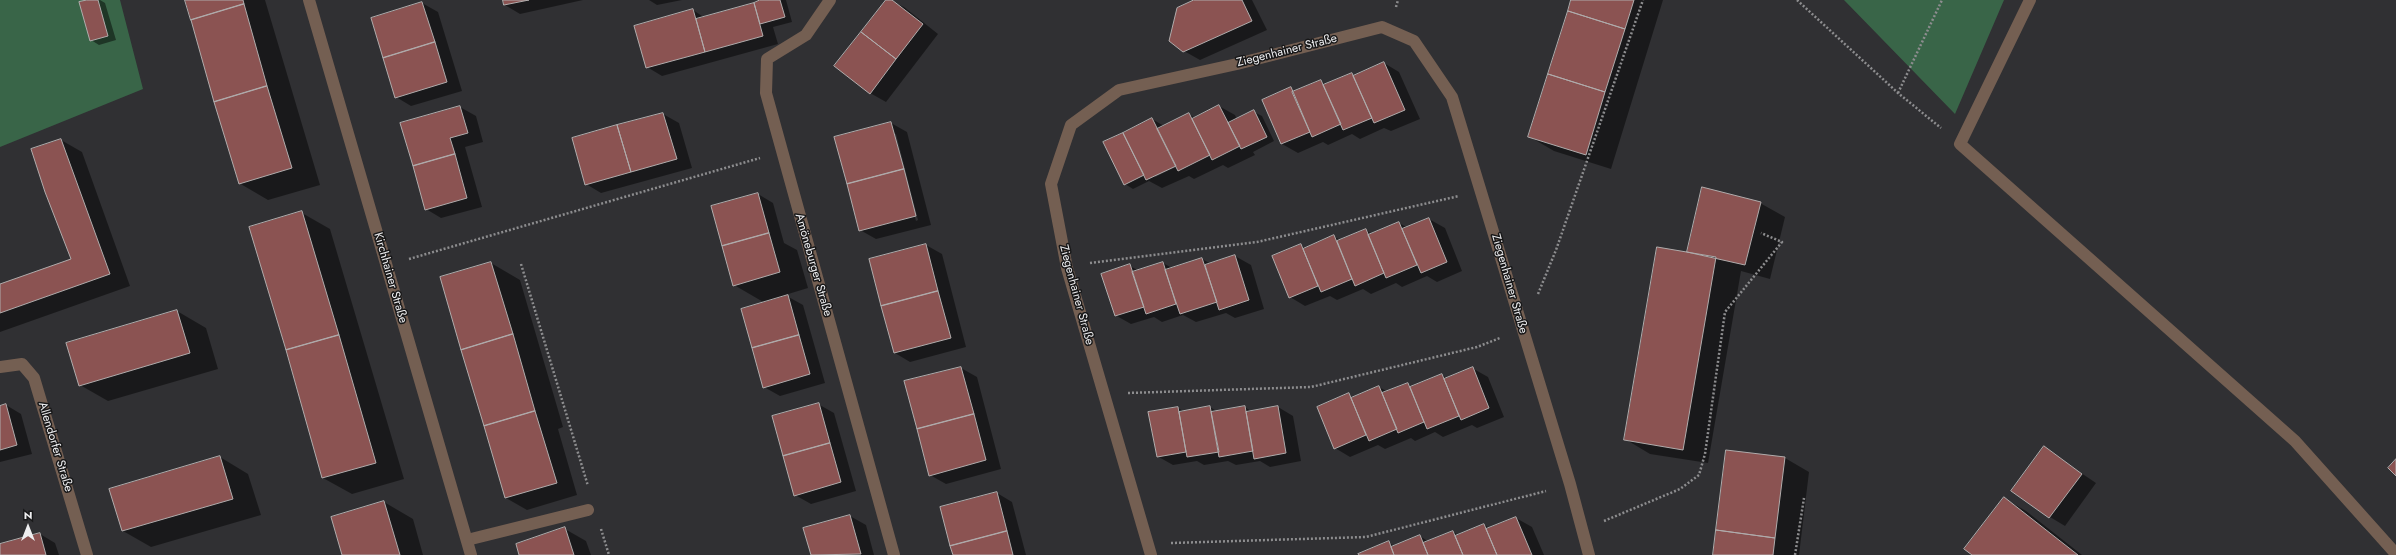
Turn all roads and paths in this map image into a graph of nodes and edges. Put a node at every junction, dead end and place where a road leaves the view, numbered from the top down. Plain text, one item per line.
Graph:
1 (309, 0) edge
2 (830, 0) edge
3 (1643, 0) edge
4 (1797, 0) edge
5 (1942, 0) edge
6 (2030, 0) edge
7 (1898, 92) junction
8 (1960, 144) junction
9 (781, 152) junction
10 (1483, 191) junction
11 (1761, 233) dead end
12 (521, 264) dead end
13 (386, 265) junction
14 (1067, 268) junction
15 (1522, 330) junction
16 (0, 367) edge
17 (1103, 394) junction
18 (1570, 484) junction
19 (590, 492) dead end
20 (1804, 498) dead end
21 (588, 510) dead end
22 (601, 528) dead end
23 (1582, 531) junction
24 (467, 540) junction
25 (1148, 542) junction
26 (2396, 554) edge
27 (87, 555) edge
28 (471, 555) edge
29 (609, 555) edge
30 (894, 555) edge
31 (1151, 555) edge
32 (1589, 555) edge
33 (1795, 555) edge

1 - 13 street, Kirchhainer Straße
2 - 9 street, Amöneburger Straße
3 - 15 path
4 - 7 path
5 - 7 path
6 - 8 street
7 - 8 path
8 - 26 street
9 - 13 path
9 - 30 street, Amöneburger Straße
10 - 14 path
10 - 14 street, Ziegenhainer Straße
10 - 15 street, Ziegenhainer Straße
11 - 23 path
12 - 19 path
13 - 24 street, Kirchhainer Straße
14 - 17 street, Ziegenhainer Straße
15 - 17 path
15 - 18 street, Ziegenhainer Straße
16 - 27 street, Allendorfer Straße
17 - 25 street, Ziegenhainer Straße
18 - 23 street, Ziegenhainer Straße
18 - 25 path
20 - 33 path
21 - 24 street
22 - 29 path
23 - 32 street, Ziegenhainer Straße
24 - 28 street, Kirchhainer Straße
25 - 31 street, Ziegenhainer Straße

